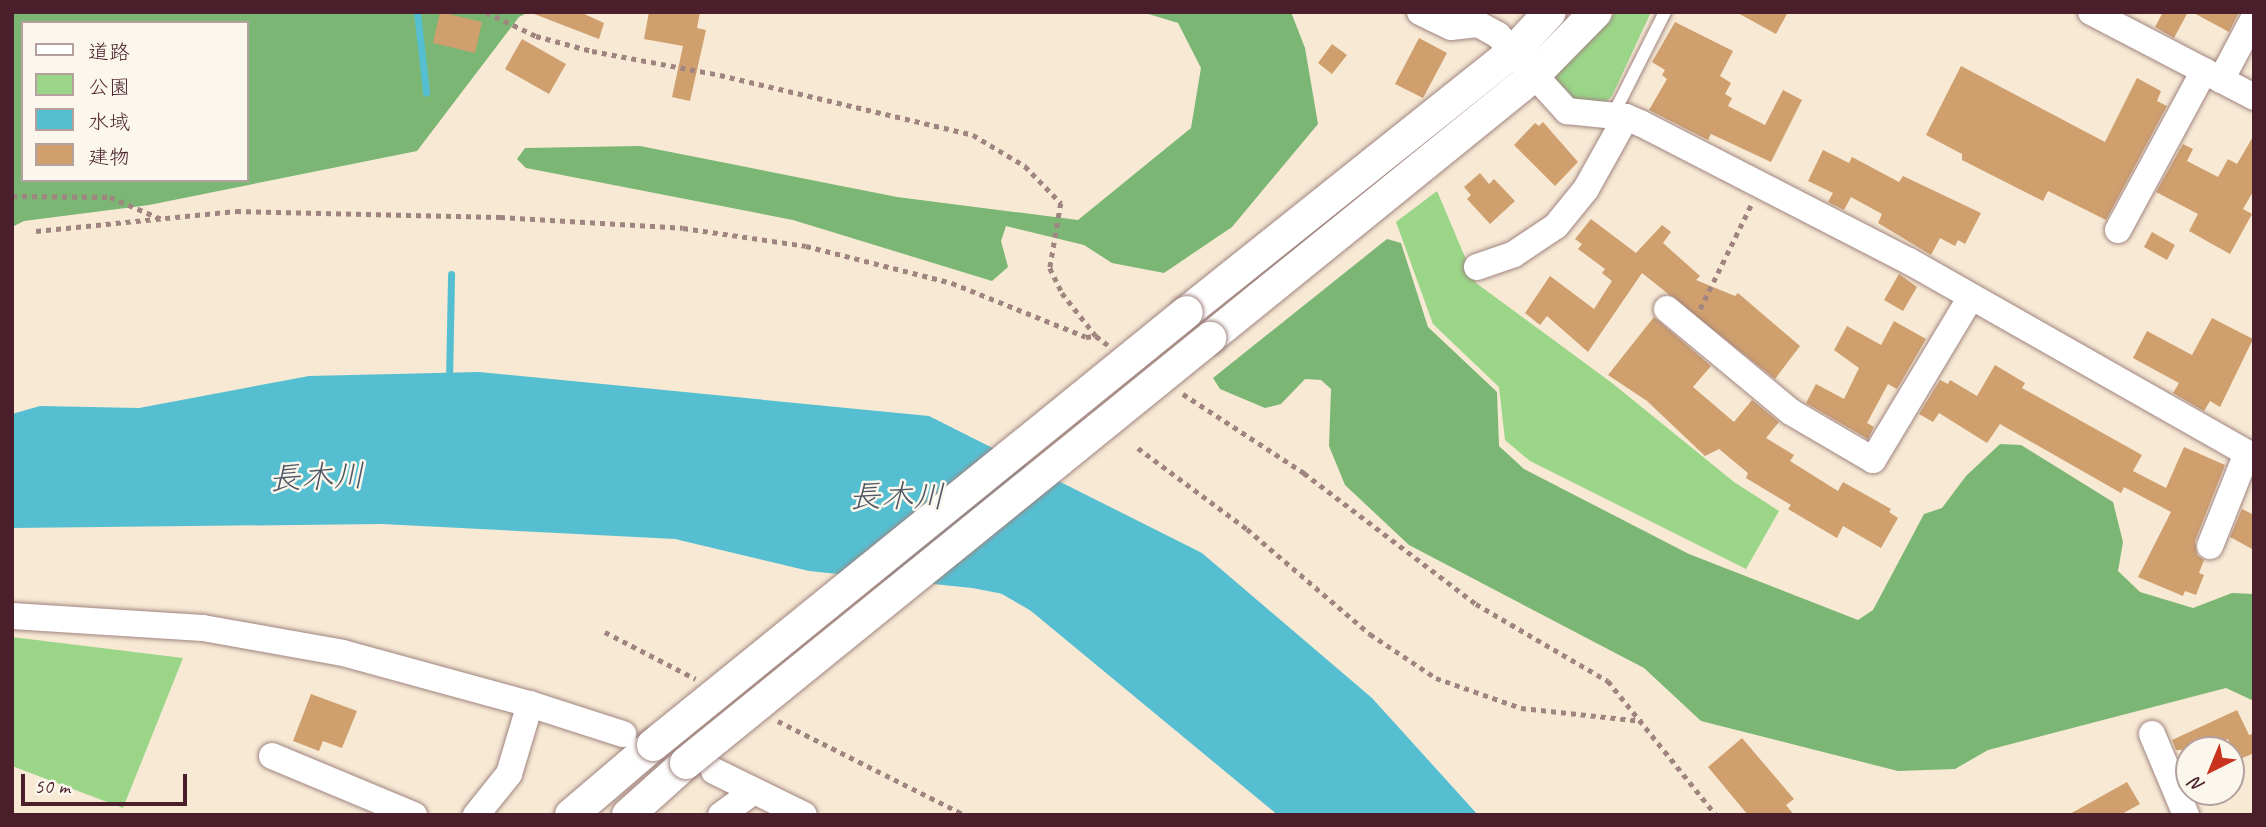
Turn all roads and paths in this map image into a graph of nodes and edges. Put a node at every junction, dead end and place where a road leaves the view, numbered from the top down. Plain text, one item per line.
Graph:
1 (486, 12) edge
2 (1420, 12) edge
3 (1550, 12) edge
4 (1596, 12) edge
5 (1665, 12) edge
6 (2091, 12) edge
7 (2254, 18) edge
8 (2130, 21) edge
9 (1513, 52) junction
10 (2212, 76) junction
11 (1532, 77) junction
12 (2254, 97) edge
13 (1619, 117) junction
14 (1761, 184) junction
15 (12, 196) edge
16 (165, 221) junction
17 (2118, 230) dead end
18 (36, 231) dead end
19 (1477, 267) dead end
20 (1971, 298) junction
21 (1667, 309) dead end
22 (1690, 328) junction
23 (1096, 336) junction
24 (1119, 352) dead end
25 (1176, 390) dead end
26 (1138, 448) dead end
27 (2250, 455) edge
28 (2210, 546) dead end
29 (12, 616) edge
30 (605, 632) dead end
31 (701, 681) dead end
32 (530, 704) junction
33 (773, 719) dead end
34 (1643, 721) junction
35 (623, 733) dead end
36 (2152, 734) dead end
37 (272, 757) dead end
38 (700, 767) junction
39 (753, 792) junction
40 (414, 815) edge
41 (475, 815) edge
42 (571, 815) edge
43 (628, 815) edge
44 (721, 815) edge
45 (804, 815) edge
46 (965, 815) edge
47 (1716, 815) edge
48 (2186, 815) edge

1 - 23 path
2 - 9 street
3 - 9 street
4 - 11 street
5 - 13 lane
6 - 8 street
7 - 10 street
8 - 10 street
9 - 11 street
9 - 42 street, bridge
10 - 12 street
10 - 17 street
11 - 13 street
11 - 38 street, bridge
13 - 14 street
13 - 19 street
14 - 20 street
14 - 22 path
15 - 16 path
16 - 18 path
16 - 23 path
20 - 22 street
20 - 27 street
21 - 22 street
23 - 24 path
25 - 34 path
26 - 34 path
27 - 28 street
29 - 32 street
30 - 31 path
32 - 35 street
32 - 41 street
33 - 46 path
34 - 47 path
36 - 48 street
37 - 40 street
38 - 39 street
38 - 43 street
39 - 44 street
39 - 45 street

